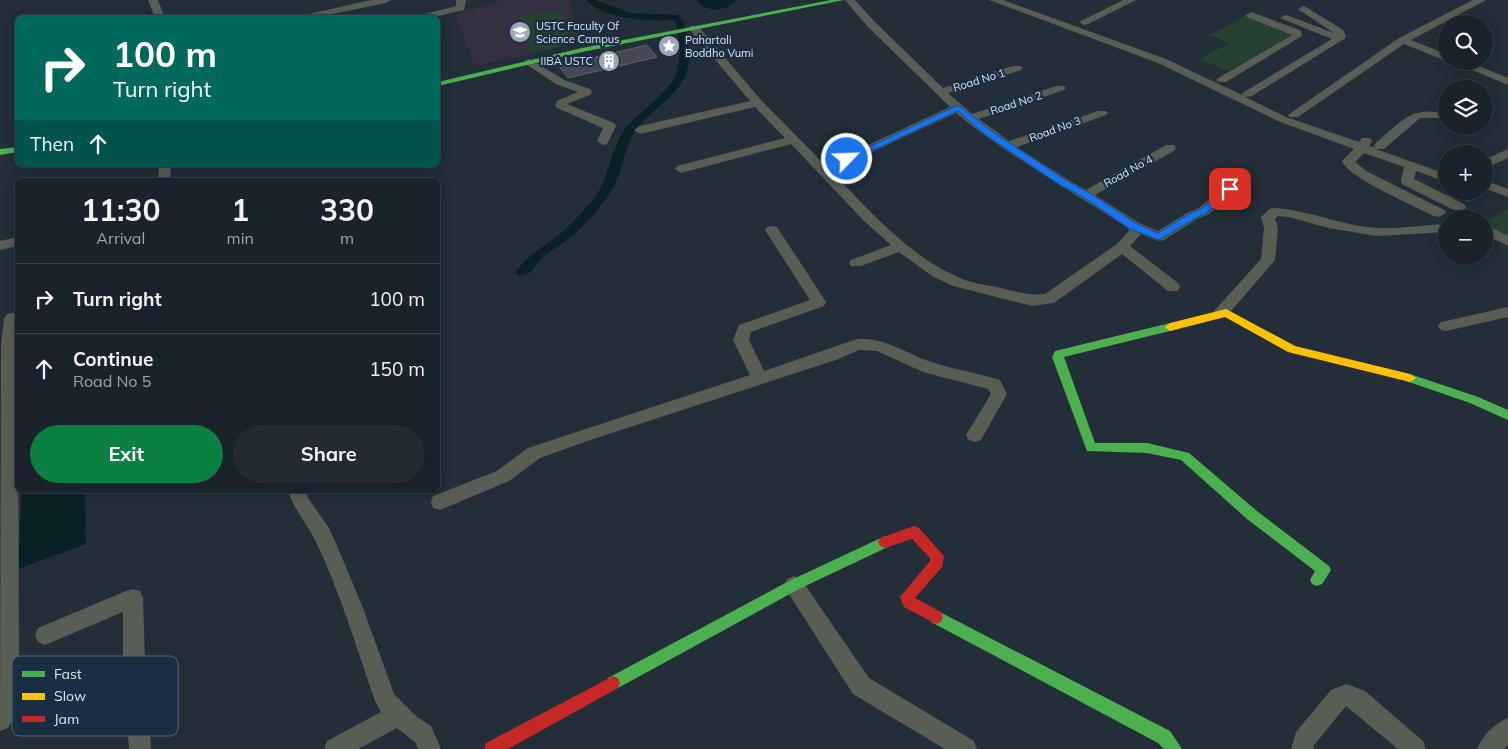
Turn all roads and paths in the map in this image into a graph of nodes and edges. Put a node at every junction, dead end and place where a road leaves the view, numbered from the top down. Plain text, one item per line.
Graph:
1 (156, 0) edge
2 (386, 0) edge
3 (461, 0) edge
4 (841, 0) edge
5 (850, 0) edge
6 (994, 0) edge
7 (1018, 0) edge
8 (1131, 0) edge
9 (1452, 0) edge
10 (1481, 0) edge
11 (1470, 4) junction
12 (1302, 9) dead end
13 (1270, 12) dead end
14 (159, 15) edge
15 (311, 15) edge
16 (427, 15) edge
17 (1251, 15) dead end
18 (1084, 22) junction
19 (687, 30) junction
20 (1339, 39) junction
21 (1403, 40) junction
22 (1438, 55) edge
23 (530, 62) junction
24 (1017, 68) dead end
25 (1478, 70) edge
26 (1222, 80) junction
27 (1508, 82) edge
28 (440, 84) edge
29 (1060, 88) dead end
30 (940, 92) junction
31 (1248, 94) junction
32 (758, 103) junction
33 (958, 108) junction
34 (1102, 113) dead end
35 (1294, 115) junction
36 (1438, 116) edge
37 (971, 118) junction
38 (640, 130) dead end
39 (793, 140) junction
40 (603, 141) dead end
41 (1363, 144) junction
42 (1008, 146) junction
43 (1380, 146) junction
44 (1170, 148) dead end
45 (15, 150) edge
46 (0, 152) edge
47 (1508, 153) edge
48 (15, 154) edge
49 (0, 157) edge
50 (1493, 160) edge
51 (1411, 165) junction
52 (831, 166) dead end
53 (1438, 167) edge
54 (681, 169) dead end
55 (1438, 175) edge
56 (1493, 187) edge
57 (1230, 189) dead end
58 (1508, 193) edge
59 (1493, 194) edge
60 (1086, 195) junction
61 (1508, 199) edge
62 (1459, 207) dead end
63 (1438, 212) edge
64 (1134, 226) junction
65 (1438, 228) edge
66 (772, 230) dead end
67 (1493, 233) edge
68 (15, 242) edge
69 (1508, 242) edge
70 (0, 246) edge
71 (901, 246) junction
72 (1122, 247) junction
73 (856, 263) dead end
74 (1173, 287) dead end
75 (1508, 312) edge
76 (1221, 313) junction
77 (12, 318) dead end
78 (1446, 326) dead end
79 (760, 378) junction
80 (1508, 415) edge
81 (975, 435) dead end
82 (298, 493) edge
83 (440, 502) dead end
84 (1317, 580) dead end
85 (4, 581) edge
86 (794, 585) junction
87 (45, 635) dead end
88 (134, 656) edge
89 (4, 714) edge
90 (399, 715) junction
91 (1508, 729) edge
92 (139, 736) edge
93 (939, 742) edge
94 (140, 749) edge
95 (335, 749) edge
96 (430, 749) edge
97 (492, 749) edge
98 (966, 749) edge
99 (1174, 749) edge
100 (1302, 749) edge
101 (1415, 749) edge
102 (1488, 749) edge

1 - 14 street
2 - 15 street
3 - 16 street
4 - 19 main road
5 - 30 street
6 - 41 street
7 - 18 street
8 - 18 street
9 - 11 street
10 - 11 street
11 - 21 street
12 - 20 street
13 - 20 street
17 - 26 street
18 - 26 street
19 - 23 main road
19 - 32 street
20 - 31 street
21 - 22 street
21 - 35 street
23 - 28 main road
23 - 40 street
24 - 30 street, Road No 1
25 - 27 street
26 - 31 street
29 - 37 street, Road No 2
30 - 33 street
31 - 35 street
32 - 38 street
32 - 39 street
33 - 37 street
33 - 52 street
34 - 42 street, Road No 3
35 - 41 street
36 - 43 street
37 - 42 street
39 - 54 street
39 - 71 street
41 - 43 street
41 - 51 street
41 - 63 street
42 - 60 street
43 - 53 street
44 - 60 street, Road No 4
45 - 46 main road
47 - 50 street
48 - 49 main road
51 - 55 street
51 - 62 street
56 - 58 street
57 - 64 street
59 - 61 street
60 - 64 street
64 - 72 street
65 - 76 street
66 - 79 street
67 - 69 street
68 - 70 street
71 - 72 street
71 - 73 street
72 - 74 street
75 - 78 street
76 - 80 main road
76 - 84 main road
77 - 85 street
79 - 81 street
79 - 83 street
82 - 90 street
85 - 89 street
86 - 93 street
86 - 97 main road
86 - 99 main road
87 - 88 street
90 - 95 street
90 - 96 street
91 - 102 street
92 - 94 street
93 - 98 street
100 - 101 street

